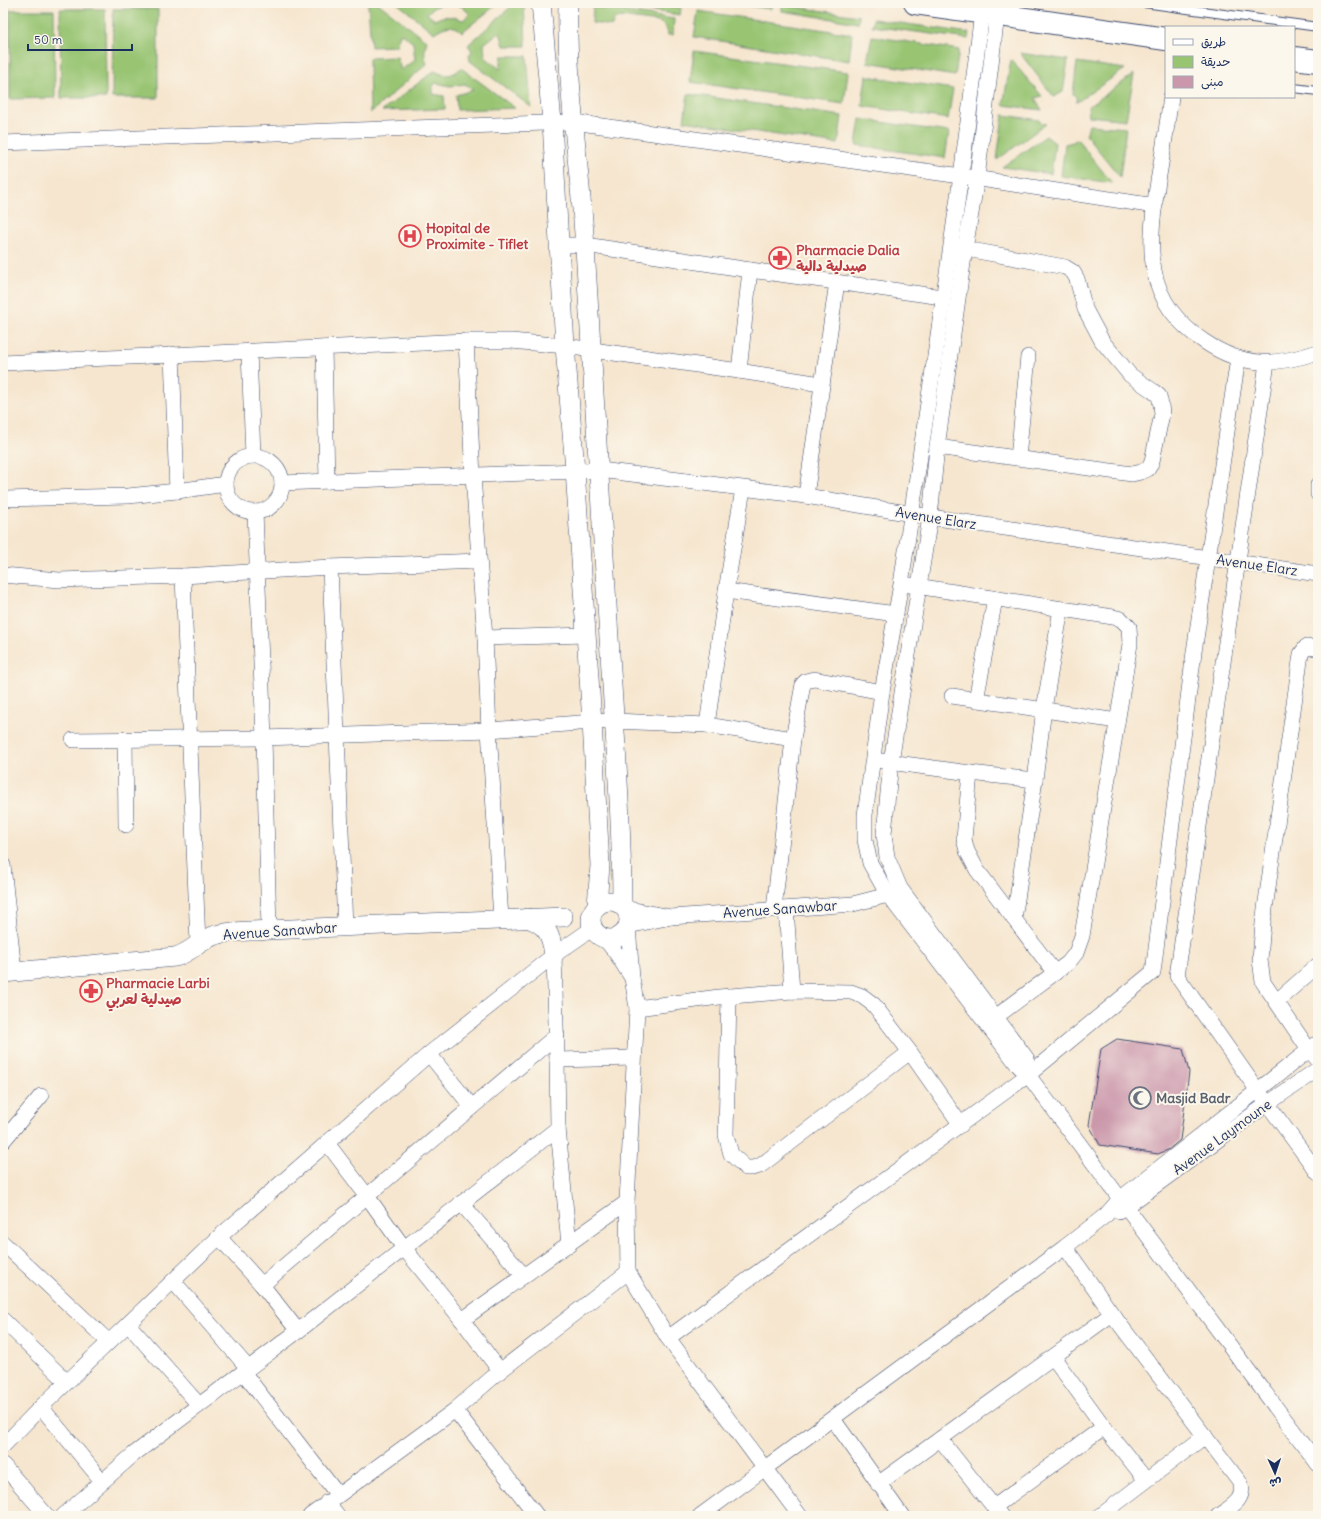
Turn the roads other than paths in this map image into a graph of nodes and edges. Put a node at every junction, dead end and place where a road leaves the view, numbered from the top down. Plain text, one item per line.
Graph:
1 (541, 3) edge
2 (568, 3) edge
3 (915, 3) edge
4 (1144, 3) edge
5 (990, 14) junction
6 (1318, 28) edge
7 (1165, 39) edge
8 (1295, 58) edge
9 (1318, 61) edge
10 (1295, 88) edge
11 (1318, 91) edge
12 (1171, 98) edge
13 (552, 122) junction
14 (573, 122) junction
15 (3, 143) edge
16 (961, 176) junction
17 (978, 178) junction
18 (1154, 206) junction
19 (559, 245) junction
20 (585, 245) junction
21 (950, 246) junction
22 (965, 249) junction
23 (750, 270) junction
24 (837, 282) junction
25 (942, 297) junction
26 (466, 342) junction
27 (565, 346) junction
28 (324, 348) junction
29 (590, 350) junction
30 (249, 352) junction
31 (1318, 352) edge
32 (172, 354) junction
33 (935, 356) junction
34 (1028, 357) dead end
35 (950, 358) junction
36 (1238, 358) junction
37 (3, 363) edge
38 (1267, 363) junction
39 (739, 371) junction
40 (821, 384) junction
41 (937, 447) junction
42 (253, 456) junction
43 (1018, 458) junction
44 (575, 470) junction
45 (600, 470) junction
46 (473, 476) junction
47 (327, 482) junction
48 (282, 483) junction
49 (226, 484) junction
50 (1318, 485) edge
51 (743, 489) junction
52 (177, 491) junction
53 (1318, 494) edge
54 (806, 496) junction
55 (3, 499) edge
56 (255, 512) junction
57 (910, 513) junction
58 (930, 517) junction
59 (1209, 558) junction
60 (479, 561) junction
61 (1237, 562) junction
62 (330, 567) junction
63 (258, 572) junction
64 (1318, 574) edge
65 (3, 575) edge
66 (183, 576) junction
67 (901, 584) junction
68 (919, 587) junction
69 (726, 591) junction
70 (995, 599) junction
71 (1061, 609) junction
72 (896, 614) junction
73 (586, 635) junction
74 (484, 638) junction
75 (1318, 648) edge
76 (882, 692) junction
77 (952, 696) dead end
78 (976, 700) junction
79 (1044, 710) junction
80 (614, 721) junction
81 (1117, 721) junction
82 (592, 722) junction
83 (707, 726) junction
84 (489, 730) junction
85 (337, 735) junction
86 (264, 738) junction
87 (189, 739) junction
88 (793, 739) junction
89 (73, 740) dead end
90 (126, 740) junction
91 (873, 759) junction
92 (891, 762) junction
93 (970, 773) junction
94 (1035, 780) junction
95 (126, 824) dead end
96 (3, 865) edge
97 (894, 892) junction
98 (780, 909) junction
99 (625, 913) junction
100 (527, 918) junction
101 (501, 919) junction
102 (1014, 919) junction
103 (596, 922) junction
104 (345, 927) junction
105 (269, 930) junction
106 (198, 944) junction
107 (554, 955) junction
108 (1318, 965) edge
109 (1153, 972) junction
110 (9, 973) edge
111 (1055, 973) junction
112 (1177, 976) junction
113 (632, 978) junction
114 (792, 990) junction
115 (729, 996) junction
116 (1277, 1001) junction
117 (637, 1008) junction
118 (991, 1020) junction
119 (557, 1035) junction
120 (1315, 1051) edge
121 (910, 1052) junction
122 (429, 1054) junction
123 (634, 1058) junction
124 (557, 1060) junction
125 (1318, 1069) edge
126 (1028, 1075) junction
127 (1258, 1091) junction
128 (41, 1096) dead end
129 (1267, 1104) junction
130 (472, 1107) junction
131 (961, 1125) junction
132 (558, 1128) junction
133 (3, 1141) edge
134 (327, 1143) junction
135 (1318, 1173) edge
136 (367, 1196) junction
137 (627, 1202) junction
138 (461, 1203) junction
139 (1123, 1203) junction
140 (219, 1237) junction
141 (3, 1243) edge
142 (569, 1244) junction
143 (1065, 1247) junction
144 (404, 1248) junction
145 (628, 1272) junction
146 (524, 1276) junction
147 (173, 1281) junction
148 (262, 1285) junction
149 (1112, 1314) junction
150 (3, 1320) edge
151 (462, 1320) junction
152 (128, 1324) junction
153 (298, 1331) junction
154 (668, 1338) junction
155 (109, 1342) junction
156 (1053, 1358) junction
157 (246, 1370) junction
158 (500, 1371) junction
159 (67, 1382) junction
160 (199, 1405) junction
161 (41, 1407) junction
162 (455, 1410) junction
163 (833, 1419) junction
164 (1104, 1427) junction
165 (1205, 1436) junction
166 (940, 1439) junction
167 (3, 1446) edge
168 (1318, 1464) edge
169 (3, 1465) edge
170 (765, 1469) junction
171 (1146, 1480) junction
172 (102, 1481) junction
173 (878, 1484) junction
174 (333, 1498) junction
175 (998, 1511) edge
176 (47, 1516) edge
177 (62, 1516) edge
178 (310, 1516) edge
179 (338, 1516) edge
180 (537, 1516) edge
181 (700, 1516) edge
182 (800, 1516) edge
183 (902, 1516) edge
184 (1100, 1516) edge
185 (1218, 1516) edge

1 - 13 street
2 - 14 street
3 - 5 main road
4 - 6 lane
5 - 7 main road
5 - 16 street
5 - 17 street
8 - 9 main road
10 - 11 lane
12 - 18 street
13 - 14 street
13 - 15 street
13 - 19 street
14 - 16 street
14 - 20 street
16 - 17 street
16 - 21 street
17 - 18 street
17 - 22 street
18 - 36 street
19 - 20 street
19 - 27 street
20 - 23 street
20 - 29 street
21 - 22 street
21 - 25 street
22 - 35 street
22 - 43 street
23 - 24 street
23 - 39 street
24 - 25 street
24 - 40 street
25 - 33 street
26 - 27 street
26 - 28 street
26 - 46 street
27 - 29 street
27 - 44 street
28 - 30 street
28 - 47 street
29 - 39 street
29 - 45 street
30 - 32 street
30 - 42 street
31 - 38 street
32 - 37 street
32 - 52 street
33 - 35 street
33 - 57 street
34 - 43 street
35 - 41 street
36 - 38 street
36 - 59 street
38 - 61 street
39 - 40 street
40 - 54 street
41 - 43 street
41 - 58 street
42 - 48 street
42 - 49 street
44 - 45 street, Avenue Elarz
44 - 46 street, Avenue Elarz
44 - 73 street
45 - 51 street, Avenue Elarz
45 - 80 street
46 - 47 street, Avenue Elarz
46 - 60 street
47 - 48 street, Avenue Elarz
48 - 56 street
49 - 52 street
49 - 56 street
50 - 53 street
51 - 54 street, Avenue Elarz
51 - 69 street
52 - 55 street
54 - 57 street, Avenue Elarz
56 - 63 street
57 - 58 street, Avenue Elarz
57 - 67 street
58 - 59 street, Avenue Elarz
58 - 68 street
59 - 61 street, Avenue Elarz
59 - 109 street
60 - 62 street
60 - 74 street
61 - 64 street, Avenue Elarz
61 - 112 street
62 - 63 street
62 - 85 street
63 - 66 street
63 - 86 street
65 - 66 street
66 - 87 street
67 - 68 street
67 - 72 street
68 - 70 street
68 - 92 street
69 - 72 street
69 - 83 street
70 - 71 street
70 - 78 street
71 - 79 street
71 - 81 street
72 - 76 street
73 - 74 street
73 - 82 street
74 - 84 street
75 - 116 street
76 - 88 street
76 - 91 street
77 - 78 street
78 - 79 street
79 - 81 street
79 - 94 street
80 - 82 street
80 - 83 street
80 - 99 street
81 - 111 street
82 - 84 street
82 - 103 street
83 - 88 street
84 - 85 street
84 - 101 street
85 - 86 street
85 - 104 street
86 - 87 street
86 - 105 street
87 - 90 street
87 - 106 street
88 - 98 street
89 - 90 street
90 - 95 street
91 - 92 street
91 - 97 street
92 - 93 street
92 - 97 street
93 - 94 street
93 - 102 street
94 - 102 street
96 - 110 street
97 - 98 street, Avenue Sanawbar
97 - 118 street
98 - 99 street, Avenue Sanawbar
98 - 114 street
99 - 103 street
99 - 103 street
99 - 113 street
100 - 101 street, Avenue Sanawbar
100 - 103 street, Avenue Sanawbar
100 - 107 street
101 - 104 street, Avenue Sanawbar
102 - 111 street
103 - 107 street
103 - 113 street
104 - 105 street, Avenue Sanawbar
105 - 106 street, Avenue Sanawbar
106 - 110 street, Avenue Sanawbar
107 - 119 street
107 - 122 street
108 - 116 street
109 - 112 street
109 - 126 street
111 - 118 street
112 - 127 street
113 - 117 street
114 - 115 street
114 - 121 street
115 - 117 street
115 - 121 street
116 - 120 street
117 - 123 street
118 - 126 street
119 - 124 street
119 - 130 street
120 - 127 street
121 - 131 street
122 - 130 street
122 - 134 street
123 - 124 street
123 - 137 street
124 - 132 street
125 - 129 street, Avenue Laymoune
126 - 131 street
126 - 139 street
127 - 129 street
127 - 139 street
128 - 133 street
129 - 135 street
129 - 139 street, Avenue Laymoune
130 - 136 street
131 - 154 street
132 - 138 street
132 - 142 street
134 - 136 street
134 - 140 street
136 - 144 street
136 - 148 street
137 - 142 street
137 - 145 street
138 - 144 street
138 - 146 street
139 - 143 street
139 - 168 street
140 - 147 street
140 - 148 street
141 - 155 street
142 - 146 street
143 - 149 street
143 - 163 street
144 - 151 street
144 - 153 street
145 - 154 street
145 - 158 street
146 - 151 street
147 - 152 street
147 - 157 street
148 - 153 street
149 - 156 street
149 - 165 street
150 - 159 street
151 - 158 street
152 - 155 street
152 - 160 street
153 - 157 street
154 - 170 street
155 - 159 street
156 - 164 street
156 - 166 street
157 - 160 street
157 - 174 street
158 - 162 street
159 - 161 street
160 - 172 street
161 - 167 street
161 - 172 street
162 - 174 street
162 - 180 street
163 - 170 street
163 - 173 street
164 - 171 street
164 - 175 street
165 - 171 street
165 - 185 street
166 - 173 street
166 - 175 street
169 - 176 street
170 - 181 street
170 - 182 street
171 - 184 street
172 - 177 street
173 - 183 street
174 - 178 street
174 - 179 street

